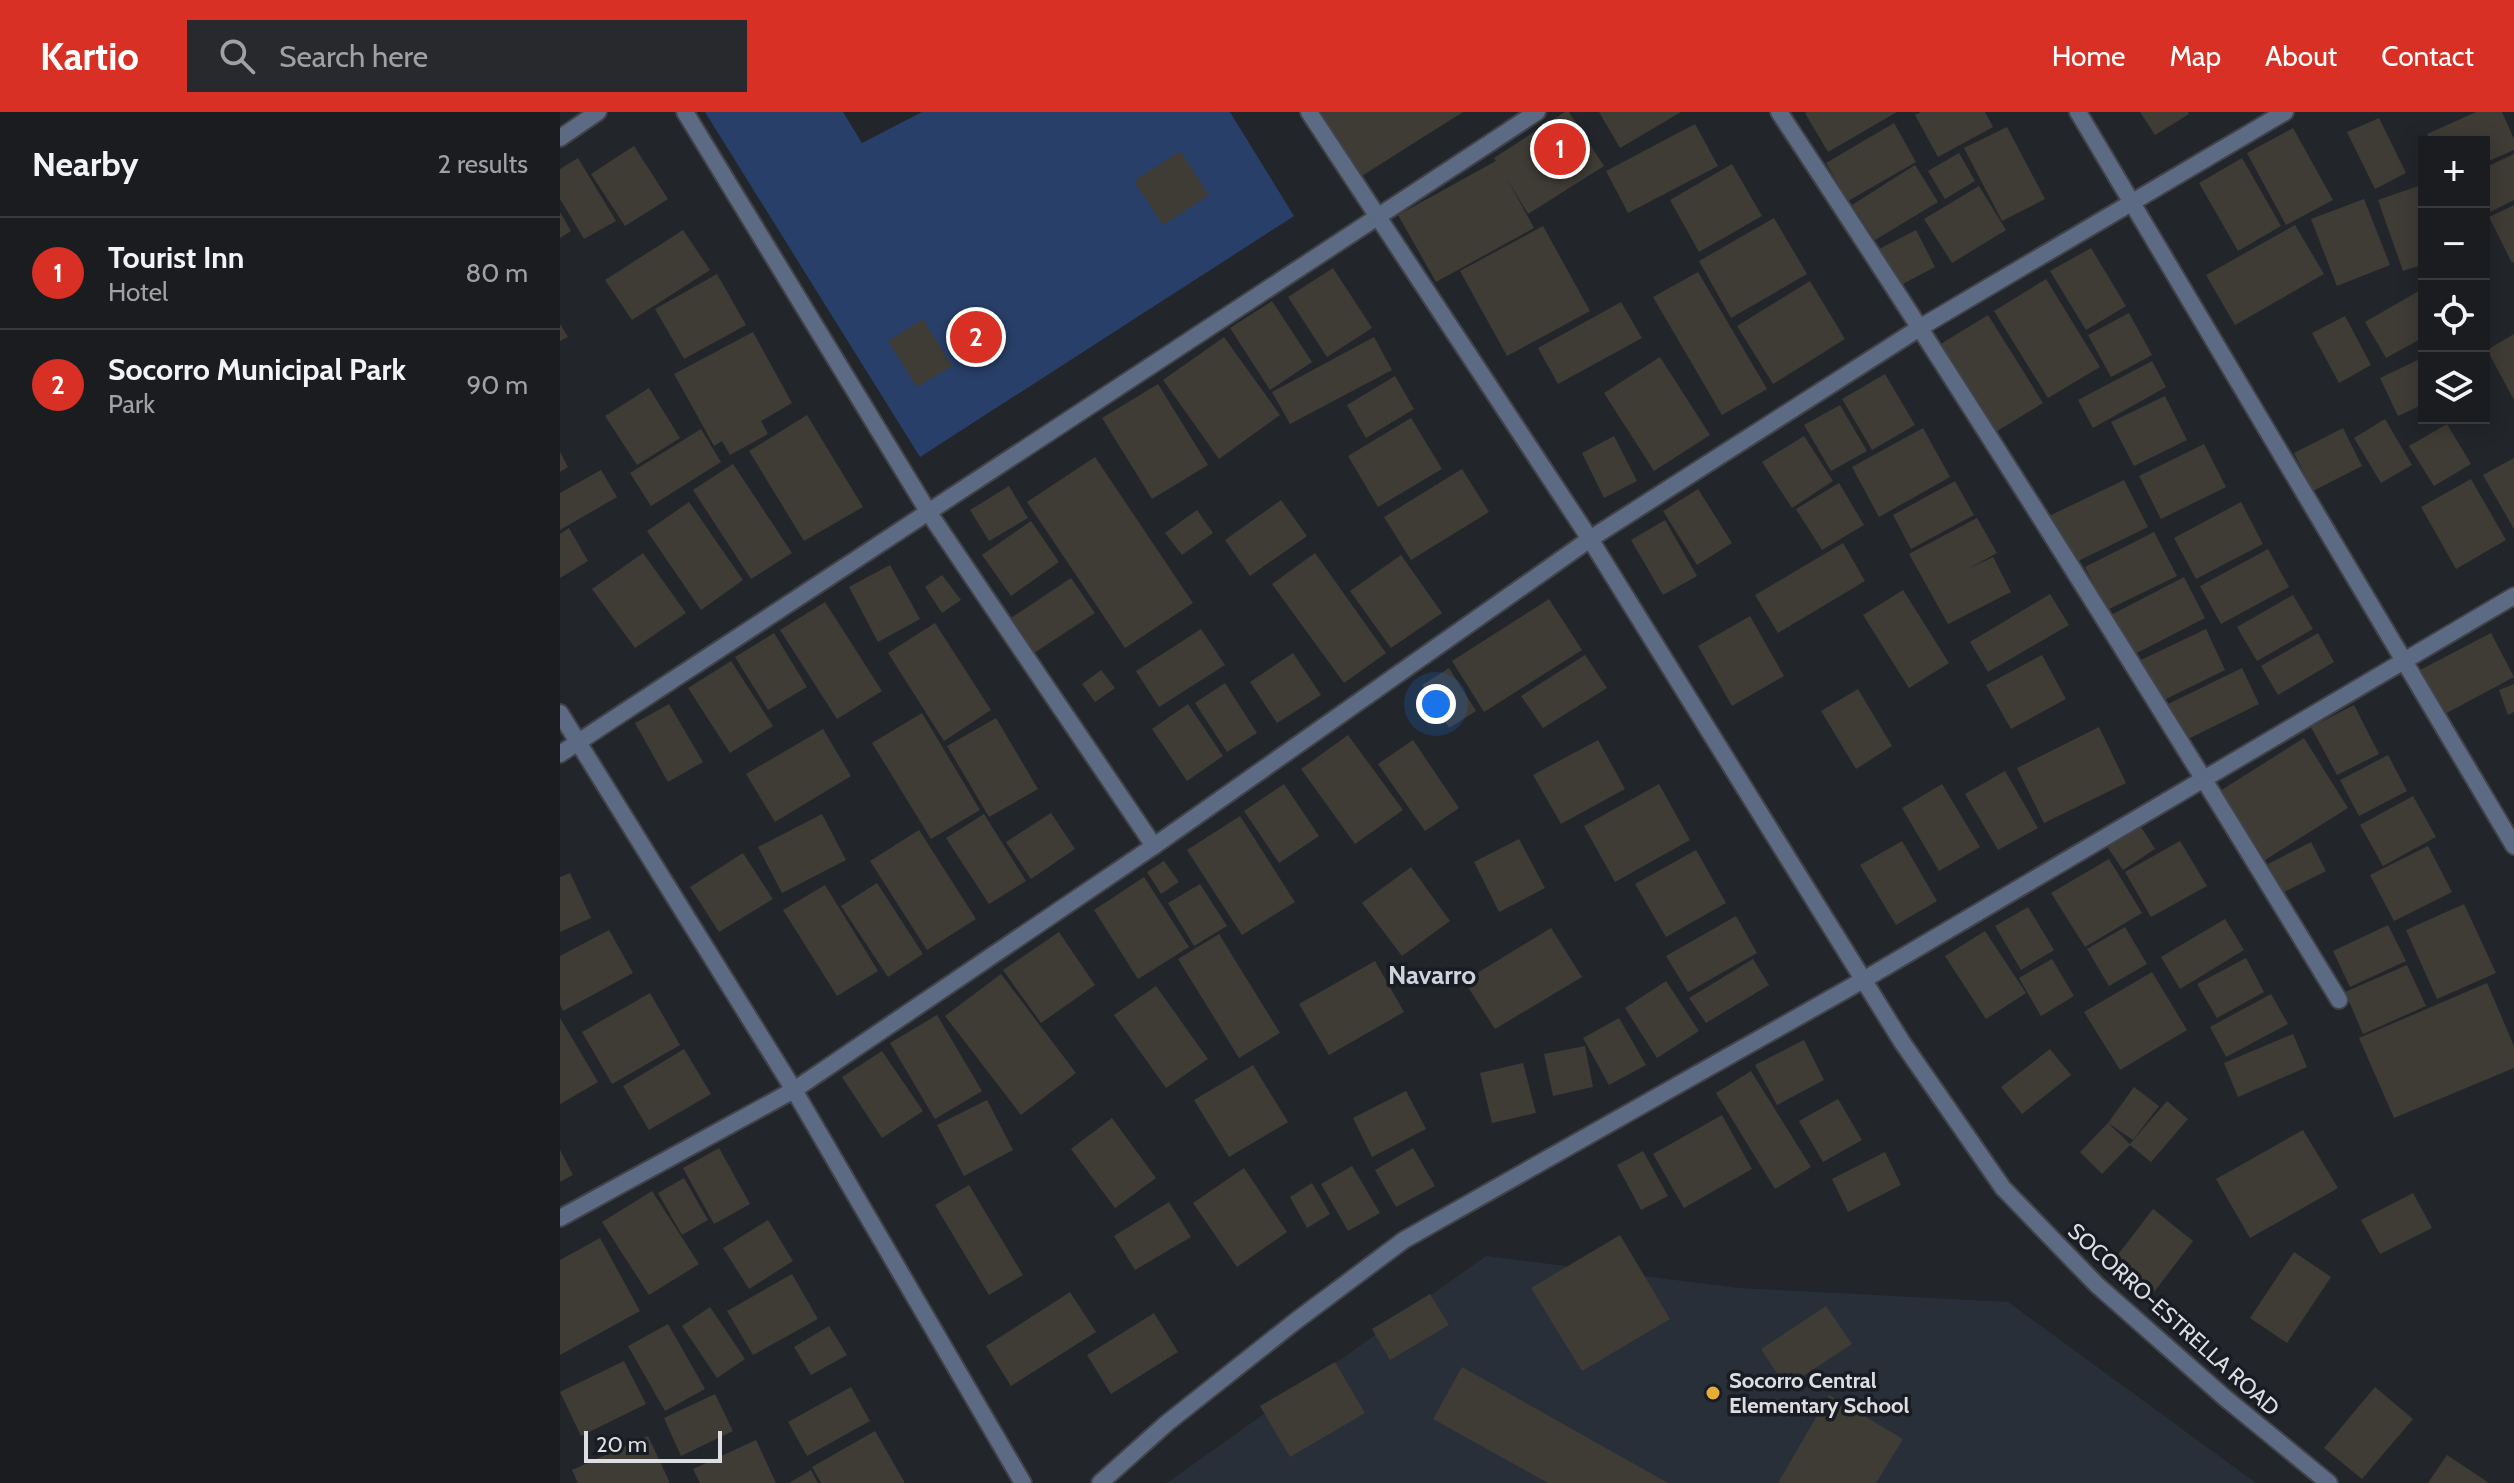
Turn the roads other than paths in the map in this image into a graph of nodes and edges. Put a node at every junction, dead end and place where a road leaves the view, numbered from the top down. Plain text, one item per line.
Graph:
1 (598, 112) edge
2 (685, 112) edge
3 (1309, 112) edge
4 (1537, 112) edge
5 (1779, 112) edge
6 (2078, 112) edge
7 (2285, 112) edge
8 (560, 138) edge
9 (2131, 202) junction
10 (1377, 215) junction
11 (1921, 327) junction
12 (929, 513) junction
13 (1590, 539) junction
14 (2514, 596) edge
15 (2403, 661) junction
16 (560, 713) edge
17 (579, 743) junction
18 (560, 754) edge
19 (2204, 778) junction
20 (1154, 846) junction
21 (2514, 846) edge
22 (1865, 979) junction
23 (2339, 1000) dead end
24 (794, 1090) junction
25 (560, 1218) edge
26 (1023, 1483) edge
27 (1100, 1483) edge
28 (2329, 1483) edge

1 - 8 street
2 - 12 street
3 - 10 street, SOCORRO-ESTRELLA ROAD
4 - 10 street
5 - 11 street
6 - 9 street
7 - 9 street
9 - 11 street
9 - 15 street
10 - 12 street
10 - 13 street, SOCORRO-ESTRELLA ROAD
11 - 13 street
11 - 19 street
12 - 17 street
12 - 20 street
13 - 20 street
13 - 22 street, SOCORRO-ESTRELLA ROAD
14 - 15 street
15 - 19 street
15 - 21 street
16 - 17 street
17 - 18 street
17 - 24 street
19 - 22 street
19 - 23 street
20 - 24 street
22 - 27 street
22 - 28 street, SOCORRO-ESTRELLA ROAD
24 - 25 street
24 - 26 street

